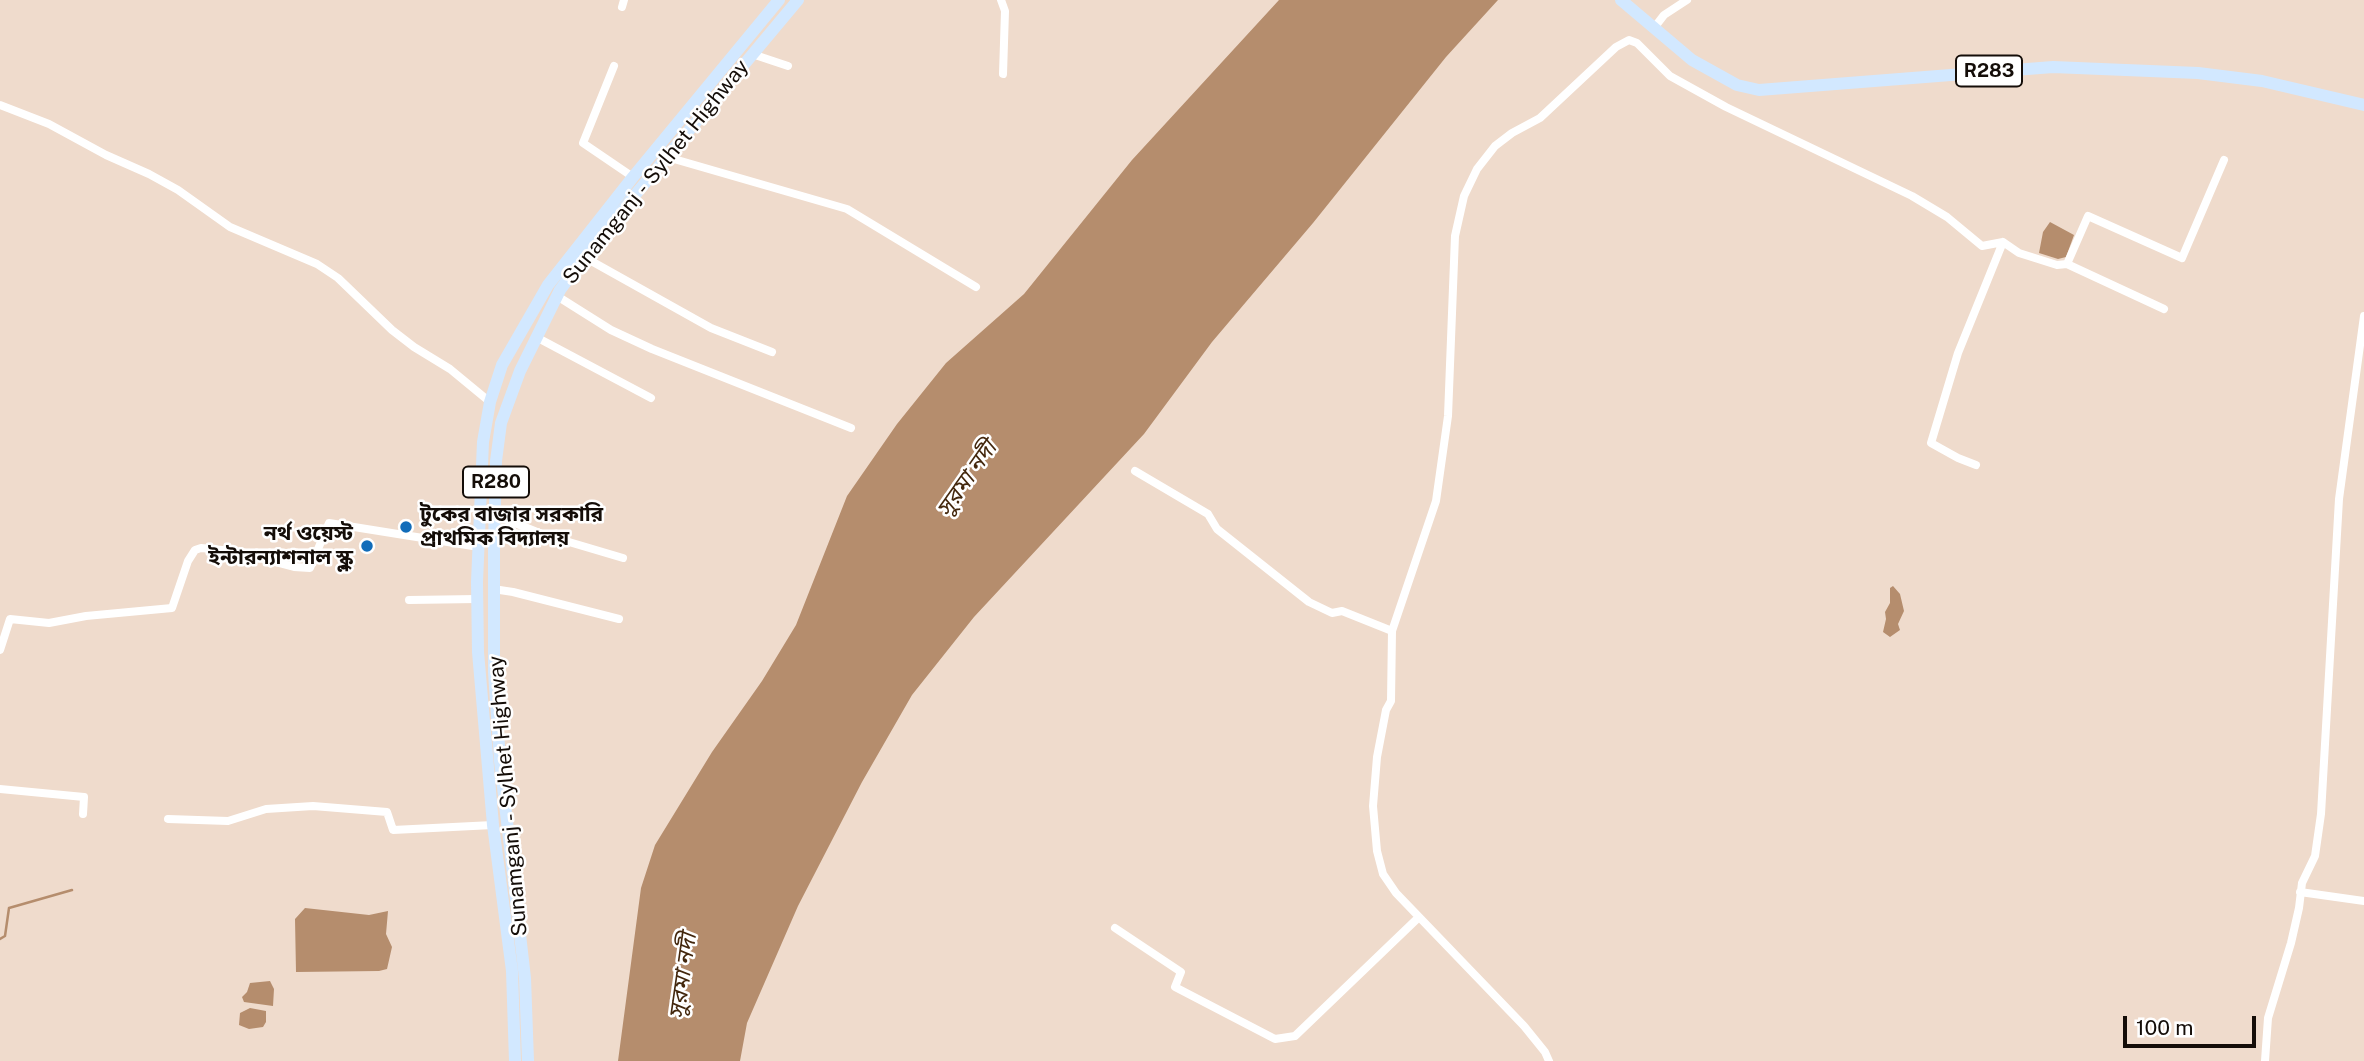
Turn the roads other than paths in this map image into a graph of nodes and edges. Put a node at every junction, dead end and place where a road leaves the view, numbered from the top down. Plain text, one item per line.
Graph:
1 (779, 0) edge
2 (798, 0) edge
3 (1001, 0) edge
4 (1621, 0) edge
5 (1687, 0) edge
6 (1654, 28) junction
7 (752, 54) junction
8 (614, 66) dead end
9 (788, 66) dead end
10 (1003, 74) dead end
11 (2364, 104) edge
12 (0, 105) edge
13 (667, 157) junction
14 (2224, 160) dead end
15 (633, 177) junction
16 (2003, 242) junction
17 (584, 257) junction
18 (2067, 264) junction
19 (976, 287) dead end
20 (556, 296) junction
21 (2165, 309) dead end
22 (2364, 316) edge
23 (536, 337) junction
24 (772, 352) dead end
25 (651, 398) dead end
26 (490, 401) junction
27 (851, 428) dead end
28 (1976, 465) dead end
29 (1135, 471) dead end
30 (495, 515) junction
31 (478, 547) junction
32 (622, 558) dead end
33 (493, 589) junction
34 (477, 598) junction
35 (409, 600) dead end
36 (619, 619) dead end
37 (1392, 631) junction
38 (0, 650) edge
39 (0, 789) edge
40 (83, 814) dead end
41 (168, 819) dead end
42 (493, 825) junction
43 (2300, 892) junction
44 (2364, 901) edge
45 (1419, 917) junction
46 (1115, 928) dead end
47 (515, 1061) edge
48 (528, 1061) edge
49 (1549, 1061) edge
50 (2265, 1061) edge

1 - 15 main road, Sunamganj - Sylhet Highway / R280
2 - 7 main road, Sunamganj - Sylhet Highway / R280
3 - 10 street
4 - 6 main road, R283
5 - 6 street
6 - 11 main road, R283
7 - 9 street
7 - 13 main road, Sunamganj - Sylhet Highway / R280
8 - 15 street
12 - 26 street
13 - 17 main road, Sunamganj - Sylhet Highway / R280
13 - 19 street
14 - 18 street
15 - 26 main road, Sunamganj - Sylhet Highway / R280
16 - 18 street
16 - 28 street
16 - 37 street
17 - 20 main road, Sunamganj - Sylhet Highway / R280
17 - 24 street
18 - 21 street
20 - 23 main road, Sunamganj - Sylhet Highway / R280
20 - 27 street
22 - 43 street
23 - 25 street
23 - 30 main road, Sunamganj - Sylhet Highway / R280
26 - 31 main road, Sunamganj - Sylhet Highway / R280
29 - 37 street
30 - 32 street
30 - 33 main road, Sunamganj - Sylhet Highway / R280
31 - 34 main road, Sunamganj - Sylhet Highway / R280
31 - 38 street
33 - 36 street
33 - 48 main road, Sunamganj - Sylhet Highway / R280
34 - 35 street
34 - 42 main road, Sunamganj - Sylhet Highway / R280
37 - 45 street
39 - 40 street
41 - 42 street
42 - 47 main road, Sunamganj - Sylhet Highway / R280
43 - 44 street
43 - 50 street
45 - 46 street
45 - 49 street

